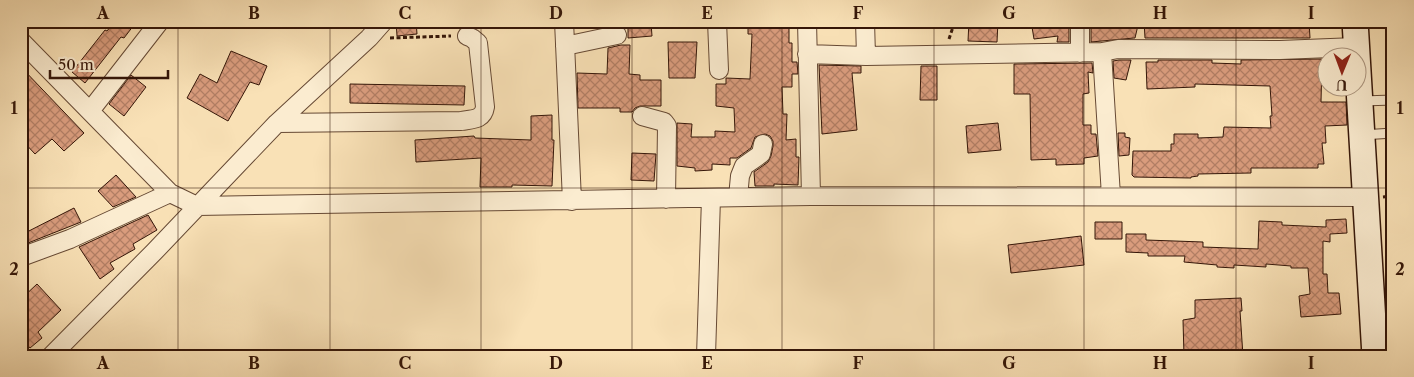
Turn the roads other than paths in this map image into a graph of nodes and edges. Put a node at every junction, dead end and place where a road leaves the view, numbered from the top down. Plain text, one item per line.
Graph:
1 (160, 21) edge
2 (564, 21) edge
3 (717, 21) edge
4 (807, 21) edge
5 (865, 21) edge
6 (1080, 21) edge
7 (1355, 21) edge
8 (386, 30) edge
9 (617, 35) dead end
10 (467, 36) road end
11 (21, 41) edge
12 (565, 46) junction
13 (1356, 47) junction
14 (1102, 52) junction
15 (1080, 53) junction
16 (806, 54) junction
17 (866, 56) junction
18 (719, 70) dead end
19 (1393, 100) edge
20 (1359, 101) junction
21 (90, 111) junction
22 (642, 116) dead end
23 (277, 123) junction
24 (1393, 133) edge
25 (1362, 135) junction
26 (763, 144) dead end
27 (170, 194) junction
28 (811, 196) junction
29 (1111, 196) junction
30 (738, 197) junction
31 (1364, 197) junction
32 (711, 198) junction
33 (666, 199) junction
34 (572, 201) junction
35 (197, 206) junction
36 (21, 257) edge
37 (51, 356) edge
38 (706, 356) edge
39 (1375, 356) edge

1 - 21 street
2 - 12 street
3 - 18 street
4 - 16 street
5 - 17 street
6 - 15 street
7 - 13 main road
8 - 23 street
9 - 12 street
10 - 23 street
11 - 21 street
12 - 34 street
13 - 14 street
13 - 20 main road
14 - 15 street
14 - 29 street
15 - 17 street
16 - 17 street
16 - 28 street
19 - 20 lane
20 - 25 main road
21 - 27 street
22 - 33 street
23 - 35 street
24 - 25 lane
25 - 31 main road
26 - 30 street
27 - 35 street
27 - 36 street
28 - 29 street
28 - 30 street
29 - 31 street
30 - 32 street
31 - 39 main road
32 - 33 street
32 - 38 street
33 - 34 street
34 - 35 street
35 - 37 street

